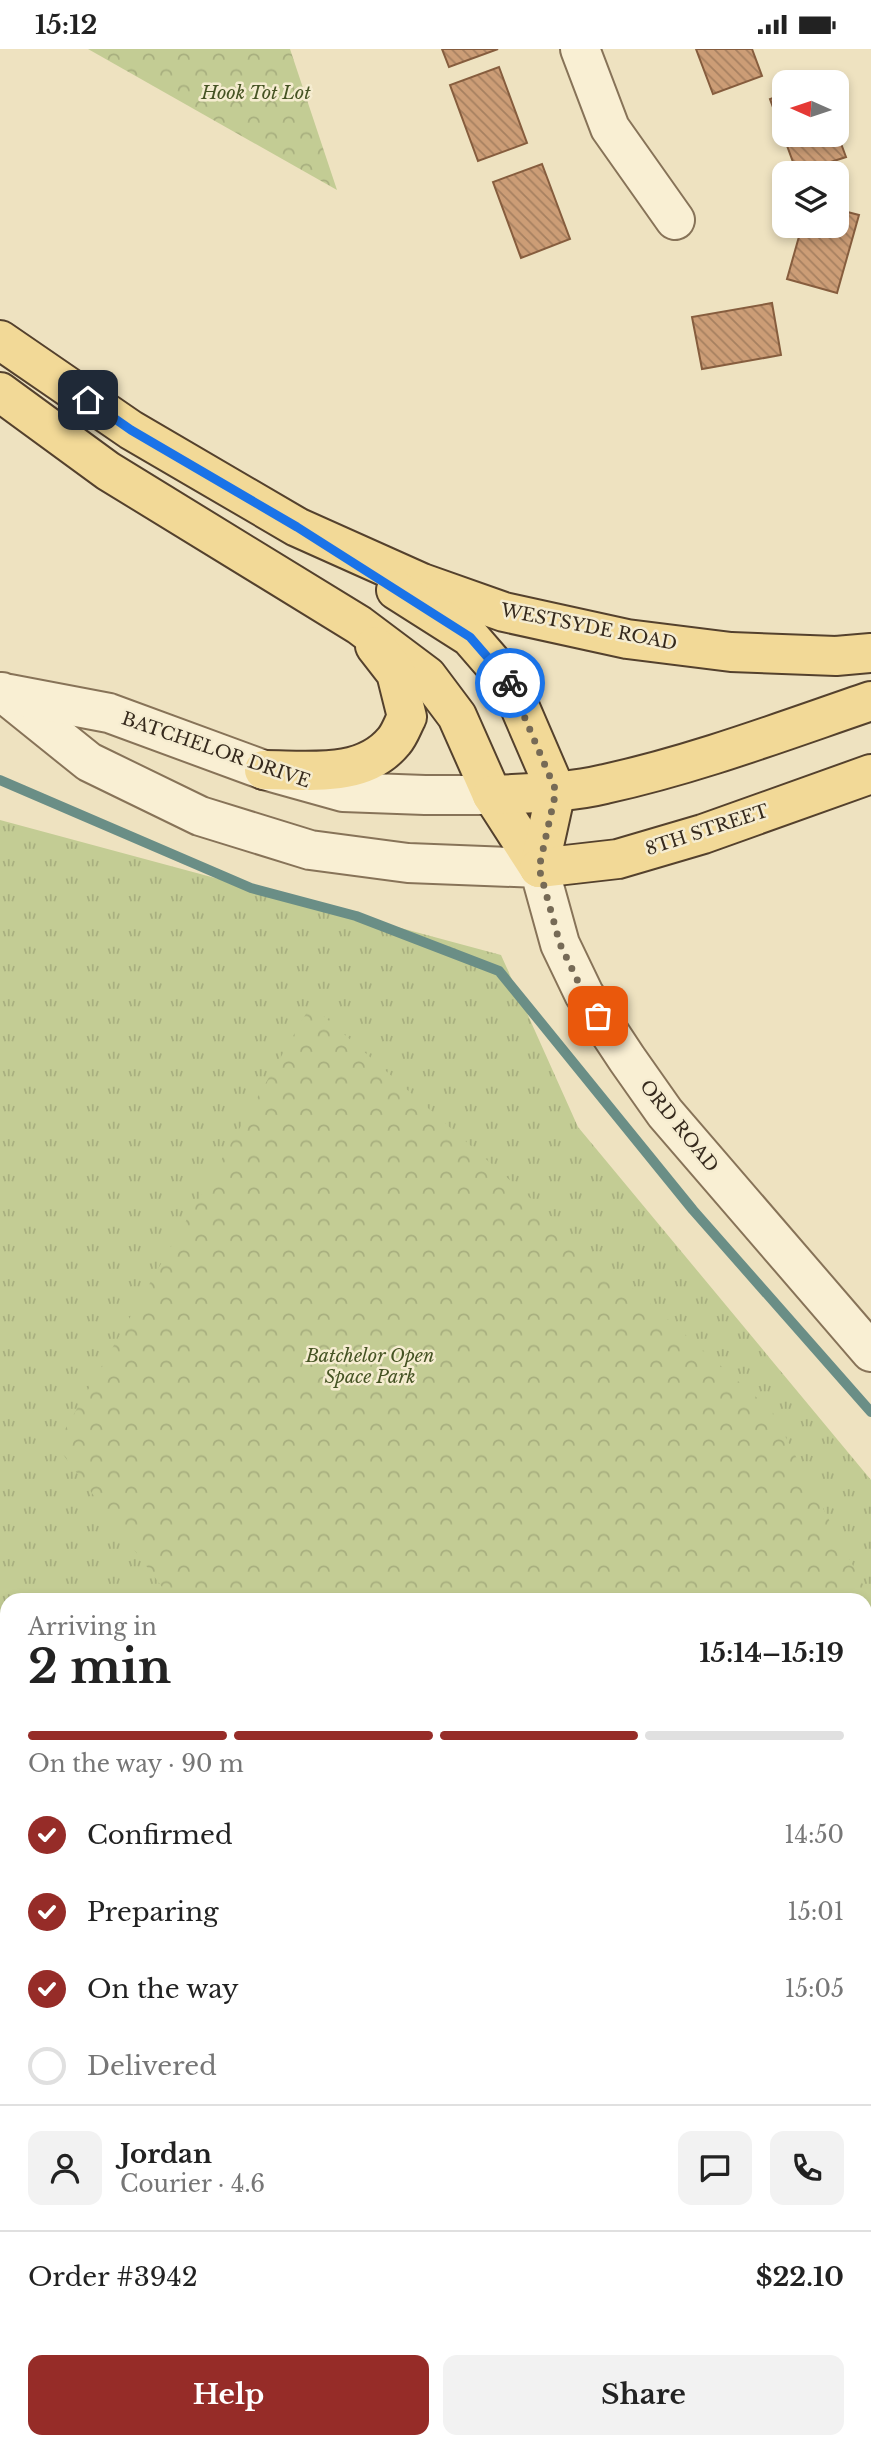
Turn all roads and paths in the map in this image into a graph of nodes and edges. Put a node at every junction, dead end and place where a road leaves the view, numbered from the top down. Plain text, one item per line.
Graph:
1 (580, 49) edge
2 (675, 220) dead end
3 (0, 339) edge
4 (0, 392) edge
5 (297, 527) junction
6 (359, 625) junction
7 (871, 653) edge
8 (1, 692) edge
9 (871, 701) edge
10 (264, 770) junction
11 (871, 774) edge
12 (556, 791) junction
13 (492, 795) junction
14 (539, 868) junction
15 (871, 1352) edge

1 - 2 street
3 - 5 main road, WESTSYDE ROAD
4 - 6 main road
5 - 7 main road, WESTSYDE ROAD
5 - 12 main road
6 - 10 main road
6 - 13 main road
8 - 10 street, BATCHELOR DRIVE
8 - 14 street, BATCHELOR DRIVE
9 - 12 main road
10 - 13 street, BATCHELOR DRIVE
11 - 14 main road, 8TH STREET
12 - 13 main road, BATCHELOR DRIVE
12 - 14 main road
13 - 14 main road
14 - 15 street, ORD ROAD

